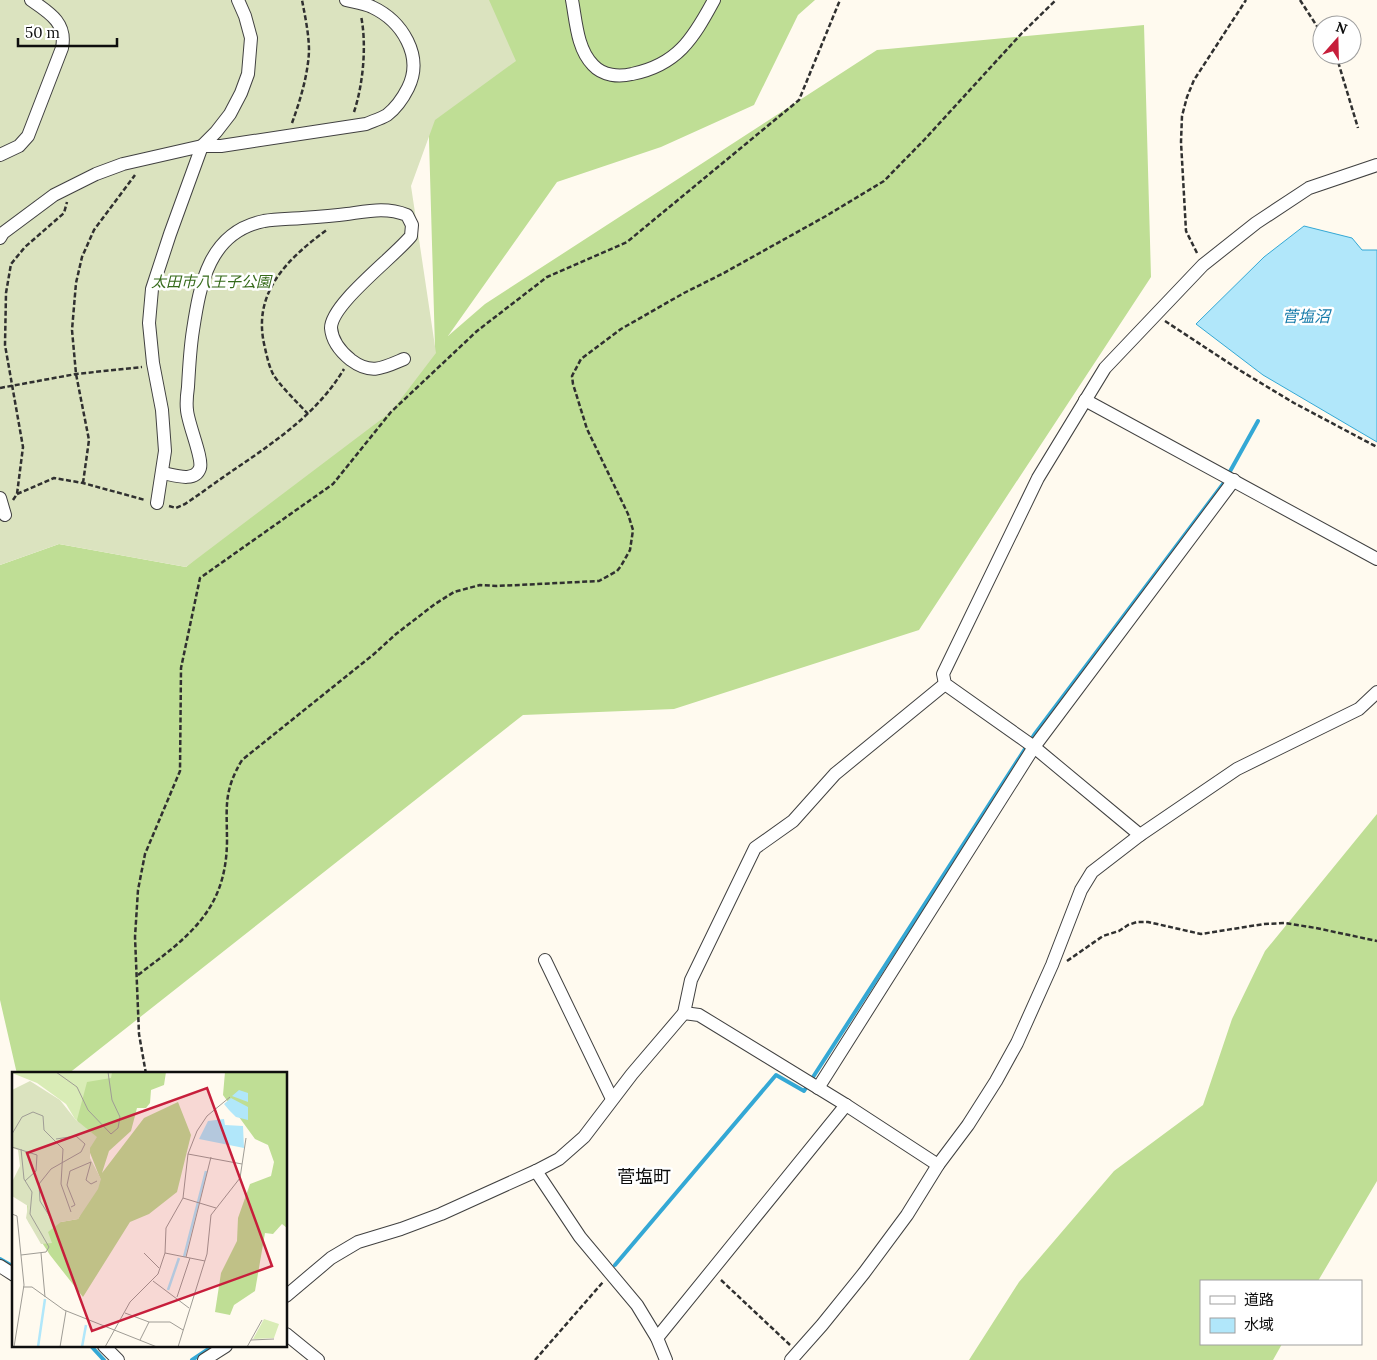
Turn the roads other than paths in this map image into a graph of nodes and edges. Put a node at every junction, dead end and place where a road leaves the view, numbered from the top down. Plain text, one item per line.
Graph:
1 (31, 0) edge
2 (238, 0) edge
3 (572, 0) edge
4 (714, 0) edge
5 (352, 1) edge
6 (202, 146) junction
7 (0, 155) edge
8 (1377, 165) edge
9 (0, 238) edge
10 (404, 359) dead end
11 (1085, 400) junction
12 (163, 473) junction
13 (1234, 480) junction
14 (0, 498) edge
15 (157, 503) road end
16 (5, 515) dead end
17 (1377, 559) edge
18 (945, 684) junction
19 (1377, 692) edge
20 (1034, 747) junction
21 (1140, 835) junction
22 (546, 960) dead end
23 (684, 1013) junction
24 (818, 1088) junction
25 (612, 1099) junction
26 (846, 1105) junction
27 (938, 1165) junction
28 (536, 1170) junction
29 (0, 1266) edge
30 (12, 1274) edge
31 (288, 1294) edge
32 (288, 1336) edge
33 (657, 1338) junction
34 (223, 1348) edge
35 (795, 1356) edge
36 (204, 1360) edge
37 (318, 1360) edge
38 (666, 1360) edge

1 - 7 street
2 - 6 street
3 - 4 street
5 - 6 street
6 - 9 street
6 - 12 street
8 - 11 street
10 - 12 street
11 - 13 street
11 - 18 street
12 - 15 street
13 - 17 street
13 - 20 street
14 - 16 street
18 - 20 street
18 - 23 street
19 - 21 street
20 - 21 street
20 - 24 street
21 - 27 street
22 - 25 street
23 - 24 street
23 - 25 street
24 - 26 street
25 - 28 street
26 - 27 street
26 - 33 street
27 - 35 street
28 - 31 street
28 - 33 street
29 - 30 street
32 - 37 street
33 - 38 street
34 - 36 street

